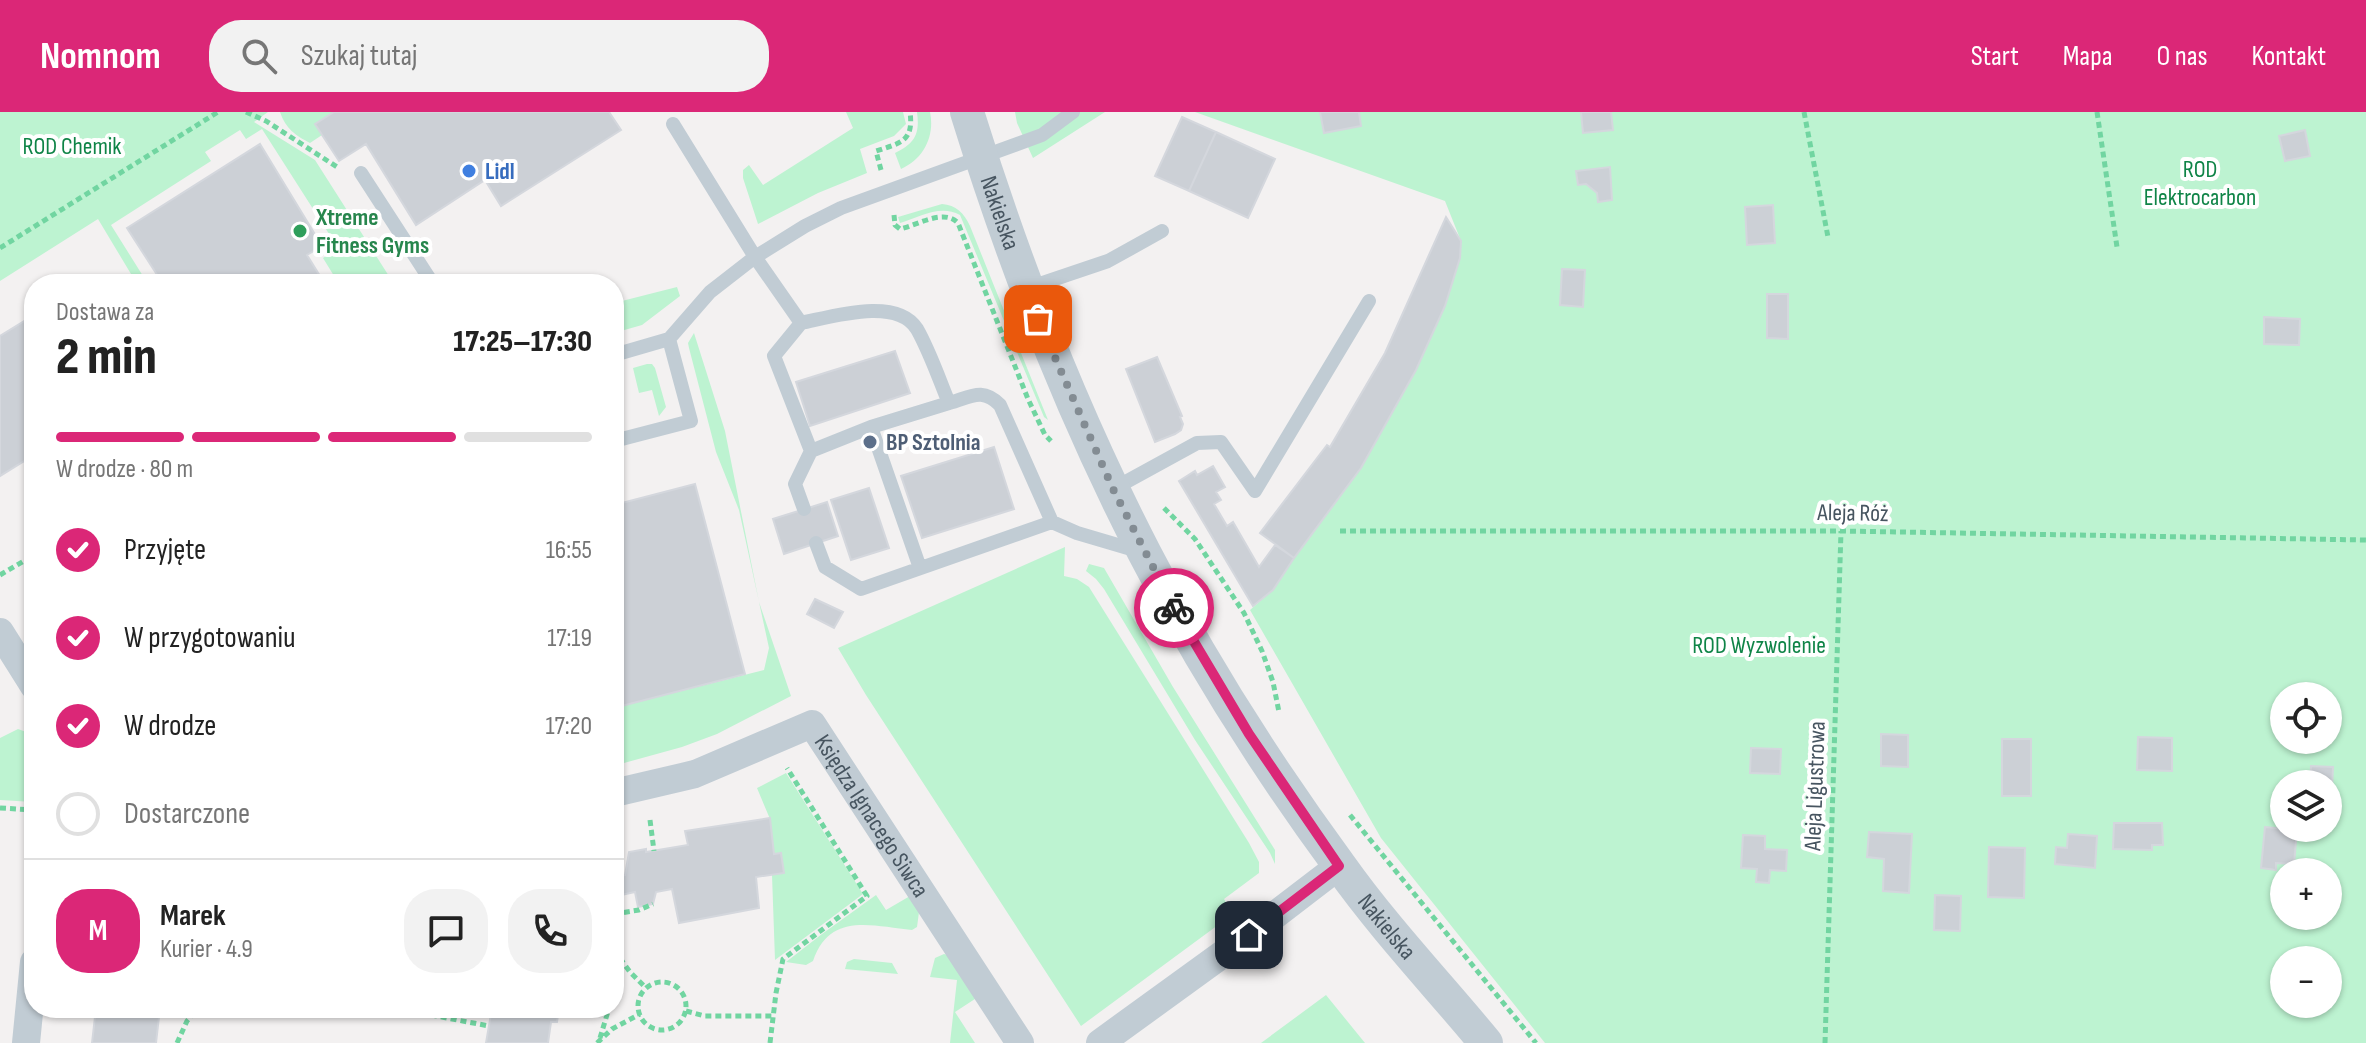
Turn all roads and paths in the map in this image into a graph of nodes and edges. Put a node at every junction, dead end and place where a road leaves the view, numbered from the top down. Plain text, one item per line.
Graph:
1 (218, 112) edge
2 (246, 112) edge
3 (910, 112) edge
4 (967, 112) edge
5 (1073, 112) edge
6 (1804, 112) edge
7 (2097, 112) edge
8 (673, 124) dead end
9 (981, 158) junction
10 (361, 173) joint
11 (883, 175) dead end
12 (893, 206) dead end
13 (1162, 231) dead end
14 (1828, 237) dead end
15 (2117, 247) dead end
16 (0, 248) edge
17 (755, 257) junction
18 (426, 274) edge
19 (1027, 288) junction
20 (1369, 301) dead end
21 (801, 323) junction
22 (669, 339) junction
23 (624, 352) edge
24 (949, 403) junction
25 (871, 427) junction
26 (1042, 428) dead end
27 (624, 438) edge
28 (811, 451) junction
29 (1113, 489) junction
30 (804, 509) dead end
31 (1169, 515) dead end
32 (1052, 522) junction
33 (1340, 531) dead end
34 (1841, 531) junction
35 (2366, 540) edge
36 (816, 543) dead end
37 (1144, 553) junction
38 (24, 561) edge
39 (920, 568) junction
40 (0, 575) edge
41 (0, 632) edge
42 (24, 670) edge
43 (1280, 720) dead end
44 (786, 767) dead end
45 (624, 791) edge
46 (0, 808) edge
47 (24, 809) edge
48 (1346, 811) dead end
49 (650, 820) dead end
50 (654, 851) dead end
51 (1339, 866) junction
52 (653, 904) dead end
53 (624, 912) edge
54 (624, 963) edge
55 (646, 988) junction
56 (686, 1011) junction
57 (640, 1014) junction
58 (774, 1016) junction
59 (28, 1018) edge
60 (190, 1018) edge
61 (447, 1018) edge
62 (606, 1018) edge
63 (489, 1026) dead end
64 (598, 1041) edge
65 (26, 1043) edge
66 (177, 1043) edge
67 (770, 1043) edge
68 (1020, 1043) edge
69 (1100, 1043) edge
70 (1486, 1043) edge
71 (1536, 1043) edge
72 (1825, 1043) edge

1 - 16 path
2 - 10 path
3 - 11 path
4 - 9 street, Nakielska
5 - 9 lane
6 - 14 path
7 - 15 path
8 - 17 lane
9 - 17 lane
9 - 19 street, Nakielska
10 - 18 lane
12 - 26 path
13 - 19 lane
17 - 21 lane
17 - 22 lane
19 - 29 street, Nakielska
20 - 29 lane
21 - 24 lane
21 - 28 lane
22 - 23 lane
22 - 27 lane
24 - 25 lane
24 - 32 lane
25 - 28 lane
25 - 39 lane
28 - 30 lane
29 - 37 street, Nakielska
31 - 43 path
32 - 37 lane
32 - 39 lane
33 - 34 path, Aleja Róż
34 - 35 path, Aleja Róż
34 - 72 path, Aleja Ligustrowa
36 - 39 lane
37 - 51 street, Nakielska
38 - 40 path
41 - 42 street
44 - 58 path
45 - 68 street, Księdza Ignacego Siwca
46 - 47 path
48 - 71 path
49 - 50 path
51 - 69 street
51 - 70 street, Nakielska
52 - 53 path
54 - 55 path
55 - 56 path
55 - 57 path
56 - 57 path
56 - 58 path
57 - 64 path
58 - 67 path
59 - 65 street
60 - 66 path
61 - 63 path
62 - 64 path

